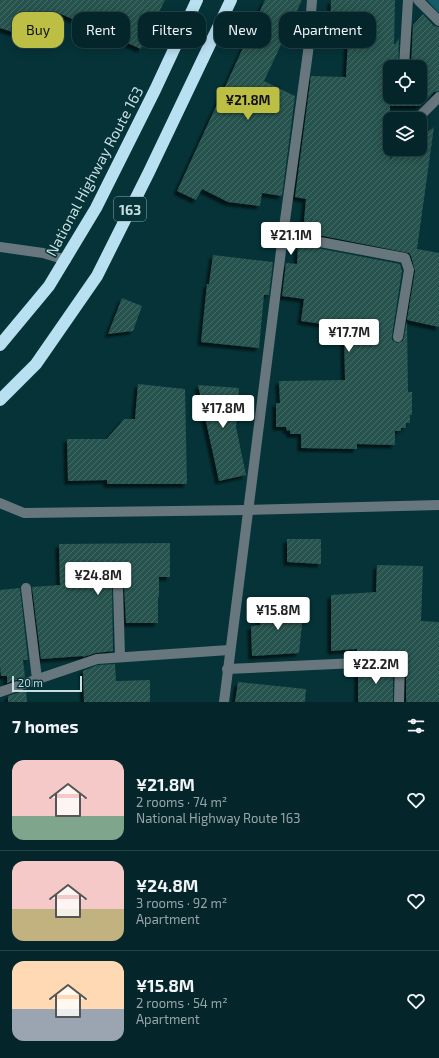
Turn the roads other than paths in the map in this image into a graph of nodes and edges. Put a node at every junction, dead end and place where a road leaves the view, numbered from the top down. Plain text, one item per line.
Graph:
1 (197, 0) edge
2 (231, 0) edge
3 (312, 0) edge
4 (408, 0) edge
5 (418, 0) edge
6 (439, 21) edge
7 (404, 60) edge
8 (439, 97) edge
9 (424, 112) edge
10 (283, 235) junction
11 (0, 247) edge
12 (66, 260) junction
13 (398, 337) dead end
14 (0, 344) edge
15 (0, 400) edge
16 (0, 503) edge
17 (439, 505) edge
18 (248, 510) junction
19 (118, 586) dead end
20 (26, 588) dead end
21 (229, 650) junction
22 (120, 657) junction
23 (227, 669) junction
24 (37, 679) junction
25 (0, 692) edge
26 (224, 702) edge
27 (399, 702) edge

1 - 12 highway, National Highway Route 163 / 163
2 - 15 highway, 163
3 - 10 street
4 - 7 street
5 - 6 street
8 - 9 street
10 - 13 street
10 - 18 street
11 - 12 street
12 - 14 highway, National Highway Route 163 / 163
16 - 18 street
17 - 18 street
18 - 21 street
19 - 22 street
20 - 24 street
21 - 22 street
21 - 23 street
22 - 24 street
23 - 26 street
23 - 27 street
24 - 25 street

